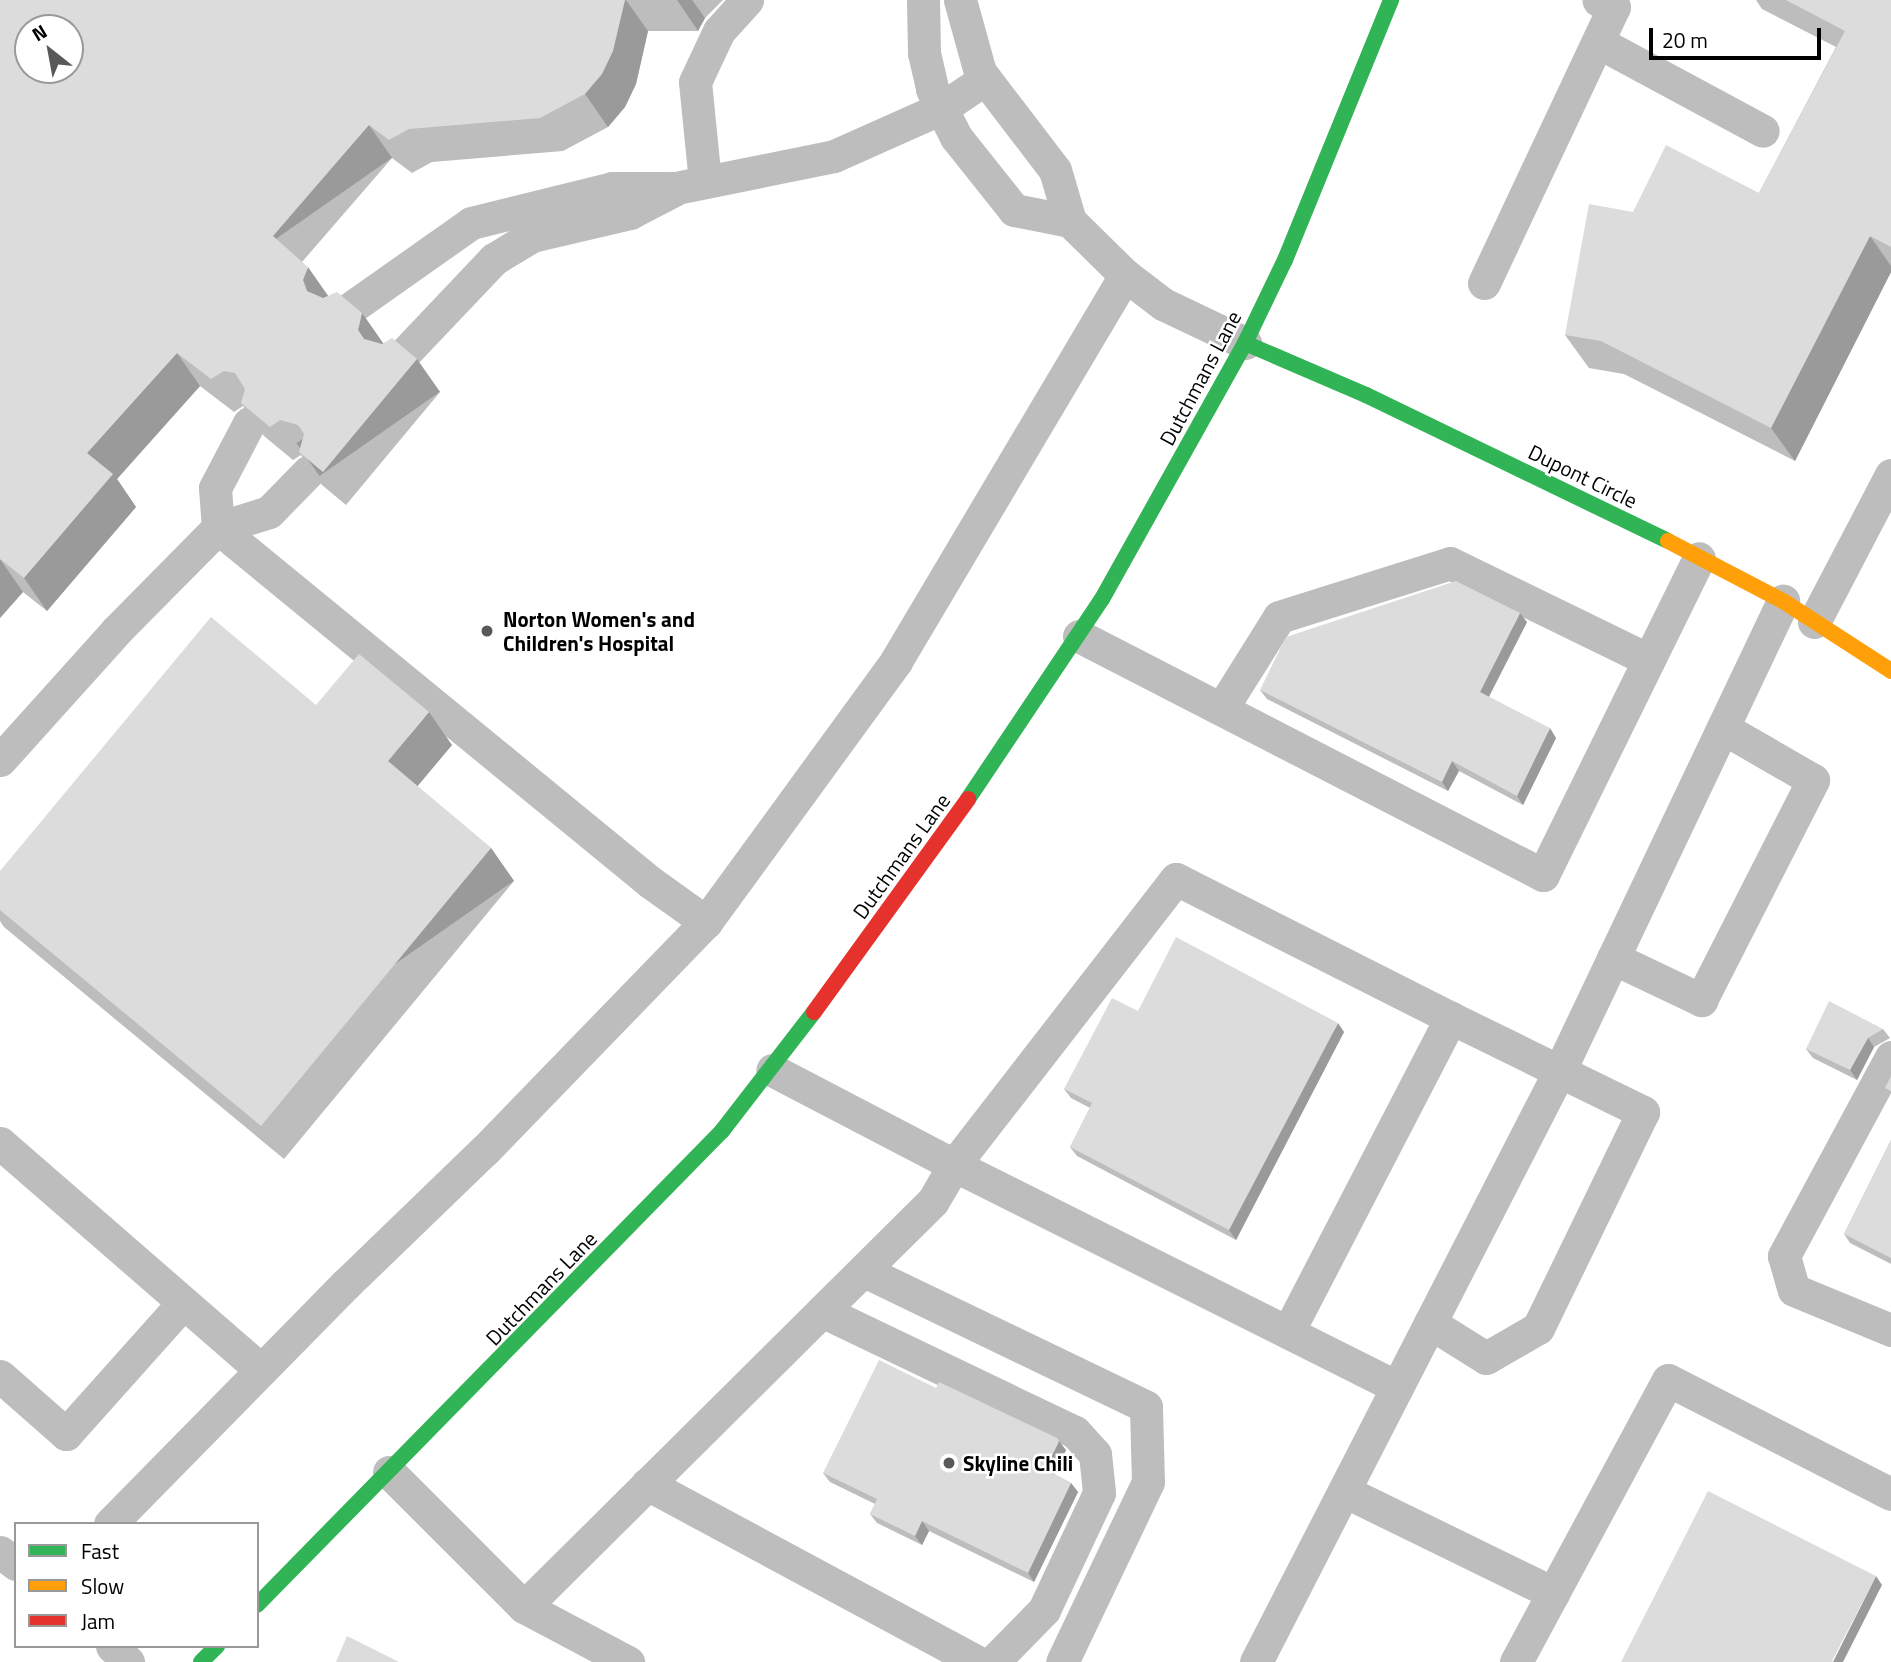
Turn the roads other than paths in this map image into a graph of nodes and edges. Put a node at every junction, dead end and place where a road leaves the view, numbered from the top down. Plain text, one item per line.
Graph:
1 (747, 0) edge
2 (923, 0) edge
3 (960, 0) edge
4 (1391, 0) edge
5 (1609, 2) edge
6 (1598, 42) junction
7 (985, 79) junction
8 (942, 108) junction
9 (1763, 131) dead end
10 (690, 185) junction
11 (1070, 221) junction
12 (1125, 275) junction
13 (1484, 283) dead end
14 (354, 319) edge
15 (1245, 343) junction
16 (400, 358) edge
17 (257, 430) edge
18 (308, 472) edge
19 (1891, 475) edge
20 (218, 528) junction
21 (1699, 558) junction
22 (1783, 601) junction
23 (1814, 622) junction
24 (1079, 636) junction
25 (1649, 660) junction
26 (1891, 671) edge
27 (1222, 708) junction
28 (1723, 727) junction
29 (0, 760) edge
30 (706, 922) junction
31 (1613, 958) junction
32 (1451, 1018) junction
33 (1891, 1057) edge
34 (772, 1070) junction
35 (1559, 1072) junction
36 (0, 1143) edge
37 (954, 1165) junction
38 (864, 1270) junction
39 (183, 1303) junction
40 (822, 1311) junction
41 (1430, 1323) junction
42 (1891, 1330) edge
43 (1288, 1332) junction
44 (261, 1370) junction
45 (0, 1376) edge
46 (1397, 1387) junction
47 (389, 1472) junction
48 (647, 1484) junction
49 (1343, 1491) junction
50 (1891, 1493) edge
51 (112, 1522) edge
52 (1553, 1593) junction
53 (259, 1603) edge
54 (524, 1607) junction
55 (114, 1648) edge
56 (214, 1648) edge
57 (128, 1662) edge
58 (201, 1662) edge
59 (628, 1662) edge
60 (976, 1662) edge
61 (993, 1662) edge
62 (1062, 1662) edge
63 (1256, 1662) edge
64 (1516, 1662) edge

1 - 10 lane
2 - 8 lane
3 - 7 lane
4 - 15 street, Dutchmans Lane
5 - 6 lane
6 - 9 lane
6 - 13 lane
7 - 8 lane
7 - 11 lane
8 - 10 lane
8 - 11 lane
10 - 14 lane
10 - 16 lane
11 - 12 lane
12 - 15 lane
12 - 30 lane
15 - 21 street, Dupont Circle
15 - 24 street, Dutchmans Lane
17 - 20 lane
18 - 20 lane
19 - 23 lane
20 - 29 lane
20 - 30 lane
21 - 22 street, Dupont Circle
21 - 25 lane
22 - 23 street, Dupont Circle
22 - 28 lane
23 - 26 street, Dupont Circle
24 - 27 lane
24 - 34 street, Dutchmans Lane
25 - 27 lane
25 - 27 lane
28 - 31 lane
28 - 31 lane
30 - 44 lane
31 - 35 lane
32 - 35 lane
32 - 37 lane
32 - 43 lane
33 - 42 lane
34 - 37 lane
34 - 47 street, Dutchmans Lane
35 - 41 lane
35 - 41 lane
36 - 39 lane
37 - 38 lane
37 - 43 lane
38 - 40 lane
38 - 62 lane
39 - 44 lane
39 - 45 lane
40 - 48 lane
40 - 61 lane
41 - 46 lane
43 - 46 lane
44 - 51 lane
46 - 49 lane
47 - 53 street, Dutchmans Lane
47 - 54 lane
48 - 54 lane
48 - 60 lane
49 - 52 lane
49 - 63 lane
50 - 52 lane
52 - 64 lane
54 - 59 lane
55 - 57 lane
56 - 58 street

